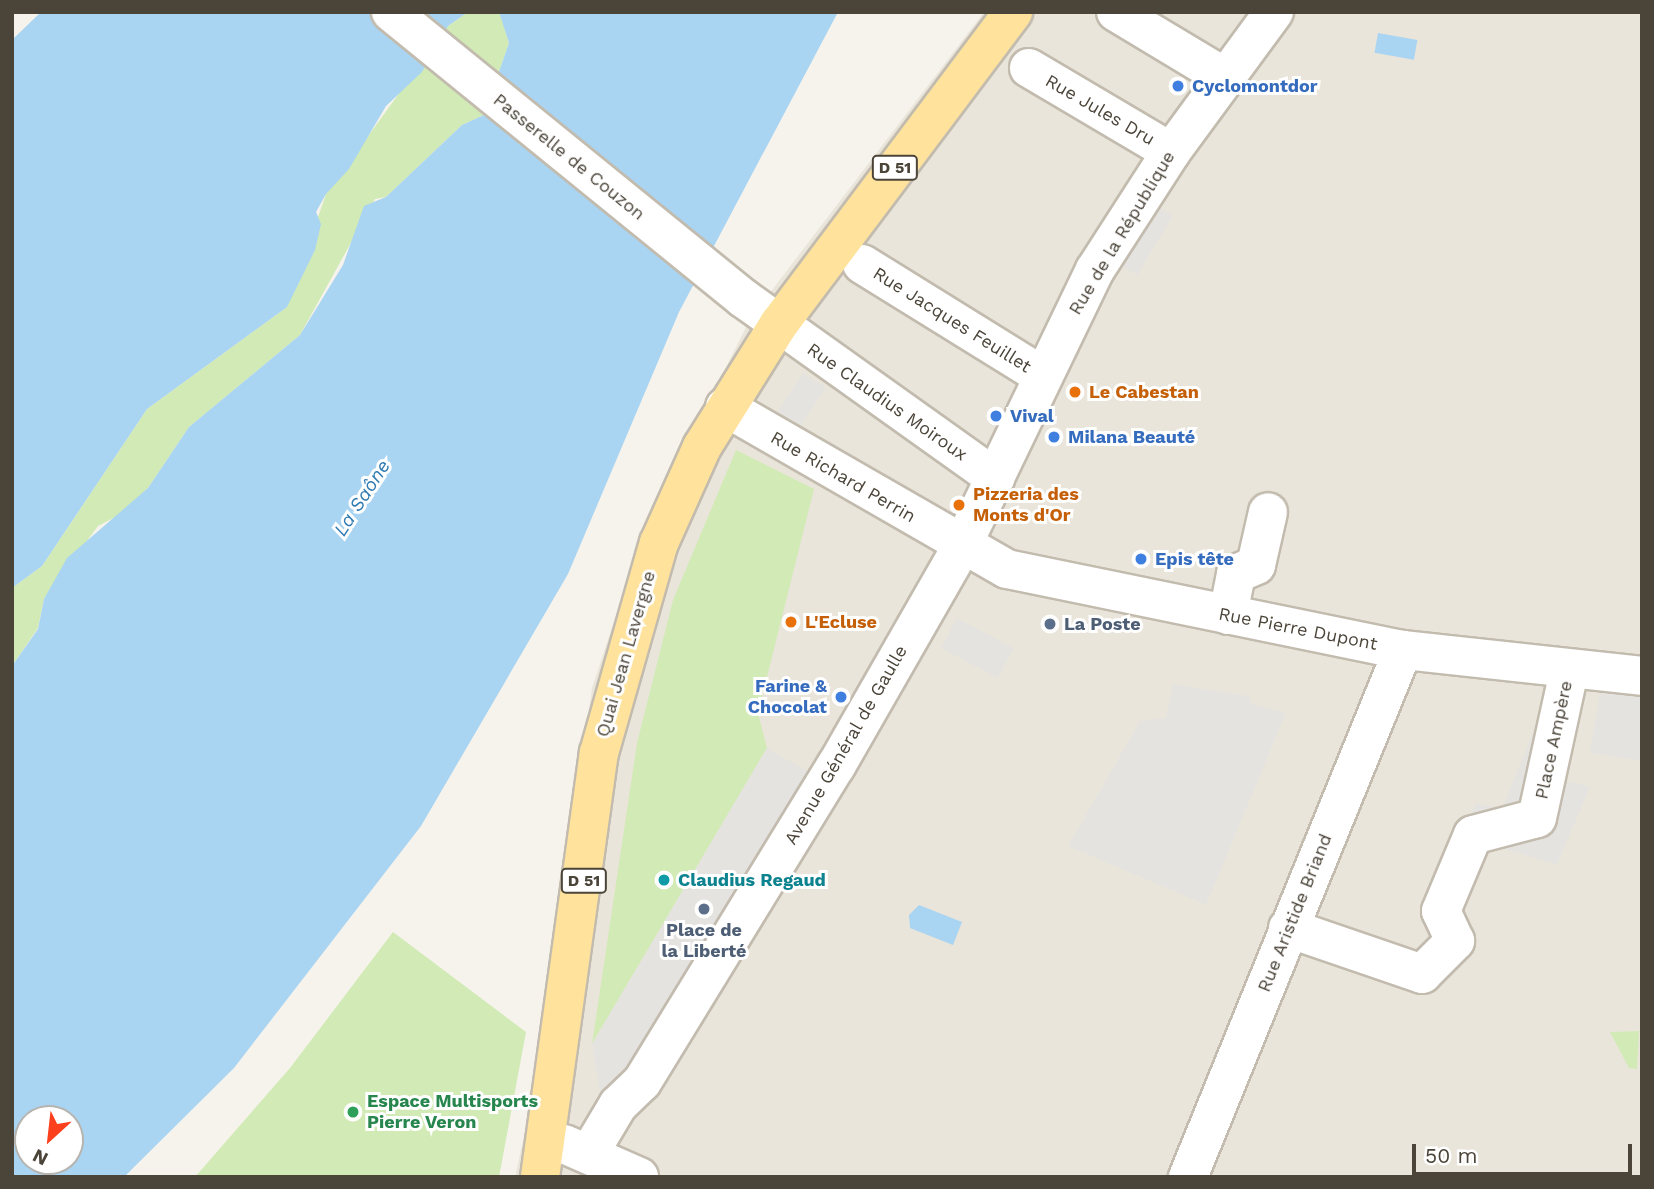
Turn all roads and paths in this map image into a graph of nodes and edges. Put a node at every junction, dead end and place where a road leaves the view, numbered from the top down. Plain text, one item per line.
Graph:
1 (391, 12) edge
2 (1013, 12) edge
3 (1116, 12) edge
4 (1274, 12) edge
5 (1029, 68) dead end
6 (1224, 76) junction
7 (1171, 152) junction
8 (862, 264) dead end
9 (779, 324) junction
10 (1041, 375) junction
11 (725, 407) junction
12 (995, 478) junction
13 (1268, 512) dead end
14 (962, 546) junction
15 (1228, 615) junction
16 (1403, 650) junction
17 (1569, 671) junction
18 (1642, 676) edge
19 (1288, 928) junction
20 (549, 1139) junction
21 (590, 1152) junction
22 (540, 1177) edge
23 (639, 1177) edge
24 (1188, 1177) edge

1 - 9 street, Passerelle de Couzon
2 - 9 main road, D 51
3 - 6 street
4 - 6 street, Rue de la République
5 - 7 street, Rue Jules Dru
6 - 7 street, Rue de la République
7 - 10 street, Rue de la République
8 - 10 street, Rue Jacques Feuillet
9 - 11 main road, Quai Jean Lavergne / D 51
9 - 12 street, Rue Claudius Moiroux
10 - 12 street, Rue de la République
11 - 14 street, Rue Richard Perrin
11 - 20 main road, Quai Jean Lavergne / D 51
12 - 14 street, Rue de la République
13 - 15 street
14 - 15 street, Rue Pierre Dupont
14 - 21 street, Avenue Général de Gaulle
15 - 16 street, Rue Pierre Dupont
16 - 17 street, Rue Pierre Dupont
16 - 19 street, Rue Aristide Briand
17 - 18 street, Rue Pierre Dupont
17 - 19 street, Place Ampère
19 - 24 street, Rue Aristide Briand
20 - 21 street
20 - 22 main road, D 51
21 - 23 street

